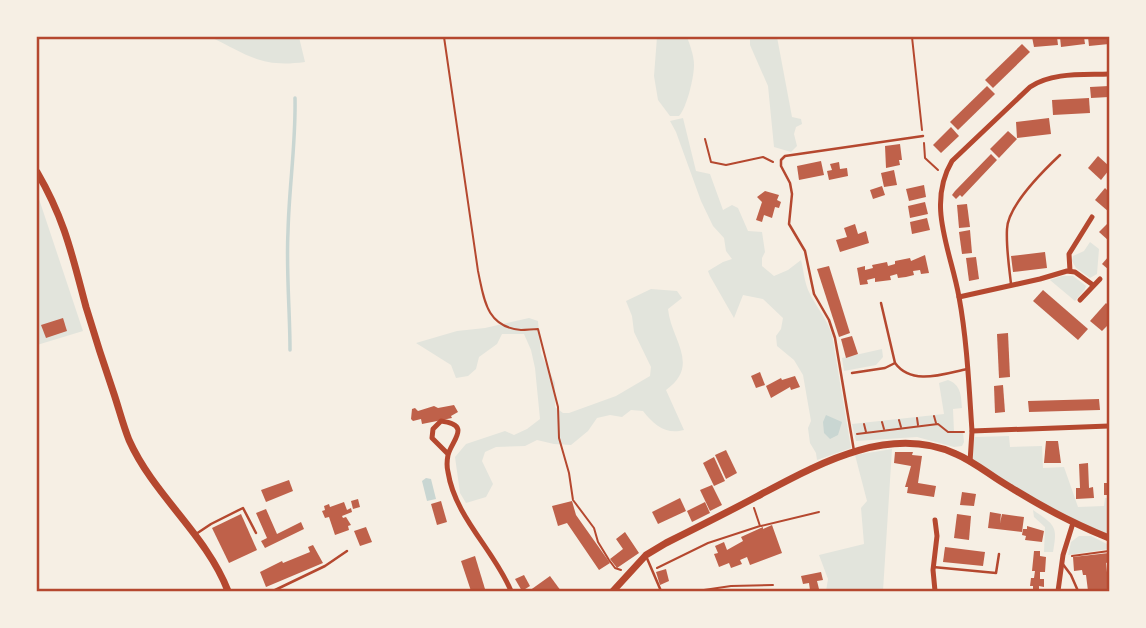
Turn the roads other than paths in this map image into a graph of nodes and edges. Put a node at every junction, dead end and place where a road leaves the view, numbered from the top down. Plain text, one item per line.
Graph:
1 (1109, 74) edge
2 (923, 136) road end
3 (1060, 155) dead end
4 (37, 172) edge
5 (1092, 217) dead end
6 (1070, 271) junction
7 (1100, 279) dead end
8 (1094, 285) junction
9 (1011, 286) junction
10 (959, 297) junction
11 (1080, 300) dead end
12 (881, 303) dead end
13 (895, 363) junction
14 (967, 369) junction
15 (852, 373) dead end
16 (1109, 426) edge
17 (972, 432) junction
18 (854, 451) junction
19 (448, 454) junction
20 (970, 462) junction
21 (935, 520) dead end
22 (1073, 523) junction
23 (256, 533) dead end
24 (196, 534) junction
25 (1109, 538) edge
26 (347, 551) dead end
27 (999, 554) dead end
28 (646, 555) junction
29 (1062, 560) junction
30 (933, 567) junction
31 (228, 591) edge
32 (273, 591) edge
33 (511, 591) edge
34 (613, 591) edge
35 (661, 591) edge
36 (935, 591) edge
37 (1058, 591) edge
38 (1078, 591) edge

1 - 10 street
2 - 18 lane
3 - 9 lane
4 - 24 street
5 - 6 street
6 - 8 street
6 - 9 street
7 - 8 street
8 - 11 street
9 - 10 street
10 - 14 street
12 - 13 lane
13 - 14 lane
13 - 15 lane
14 - 17 street
16 - 17 street
17 - 20 street
18 - 20 street
18 - 28 street
19 - 19 street
19 - 33 street
20 - 22 street
21 - 30 street
22 - 25 street
22 - 29 street
23 - 24 lane
24 - 31 street
26 - 32 lane
27 - 30 lane
28 - 34 street
28 - 35 lane
29 - 37 street
29 - 38 lane
30 - 36 street

